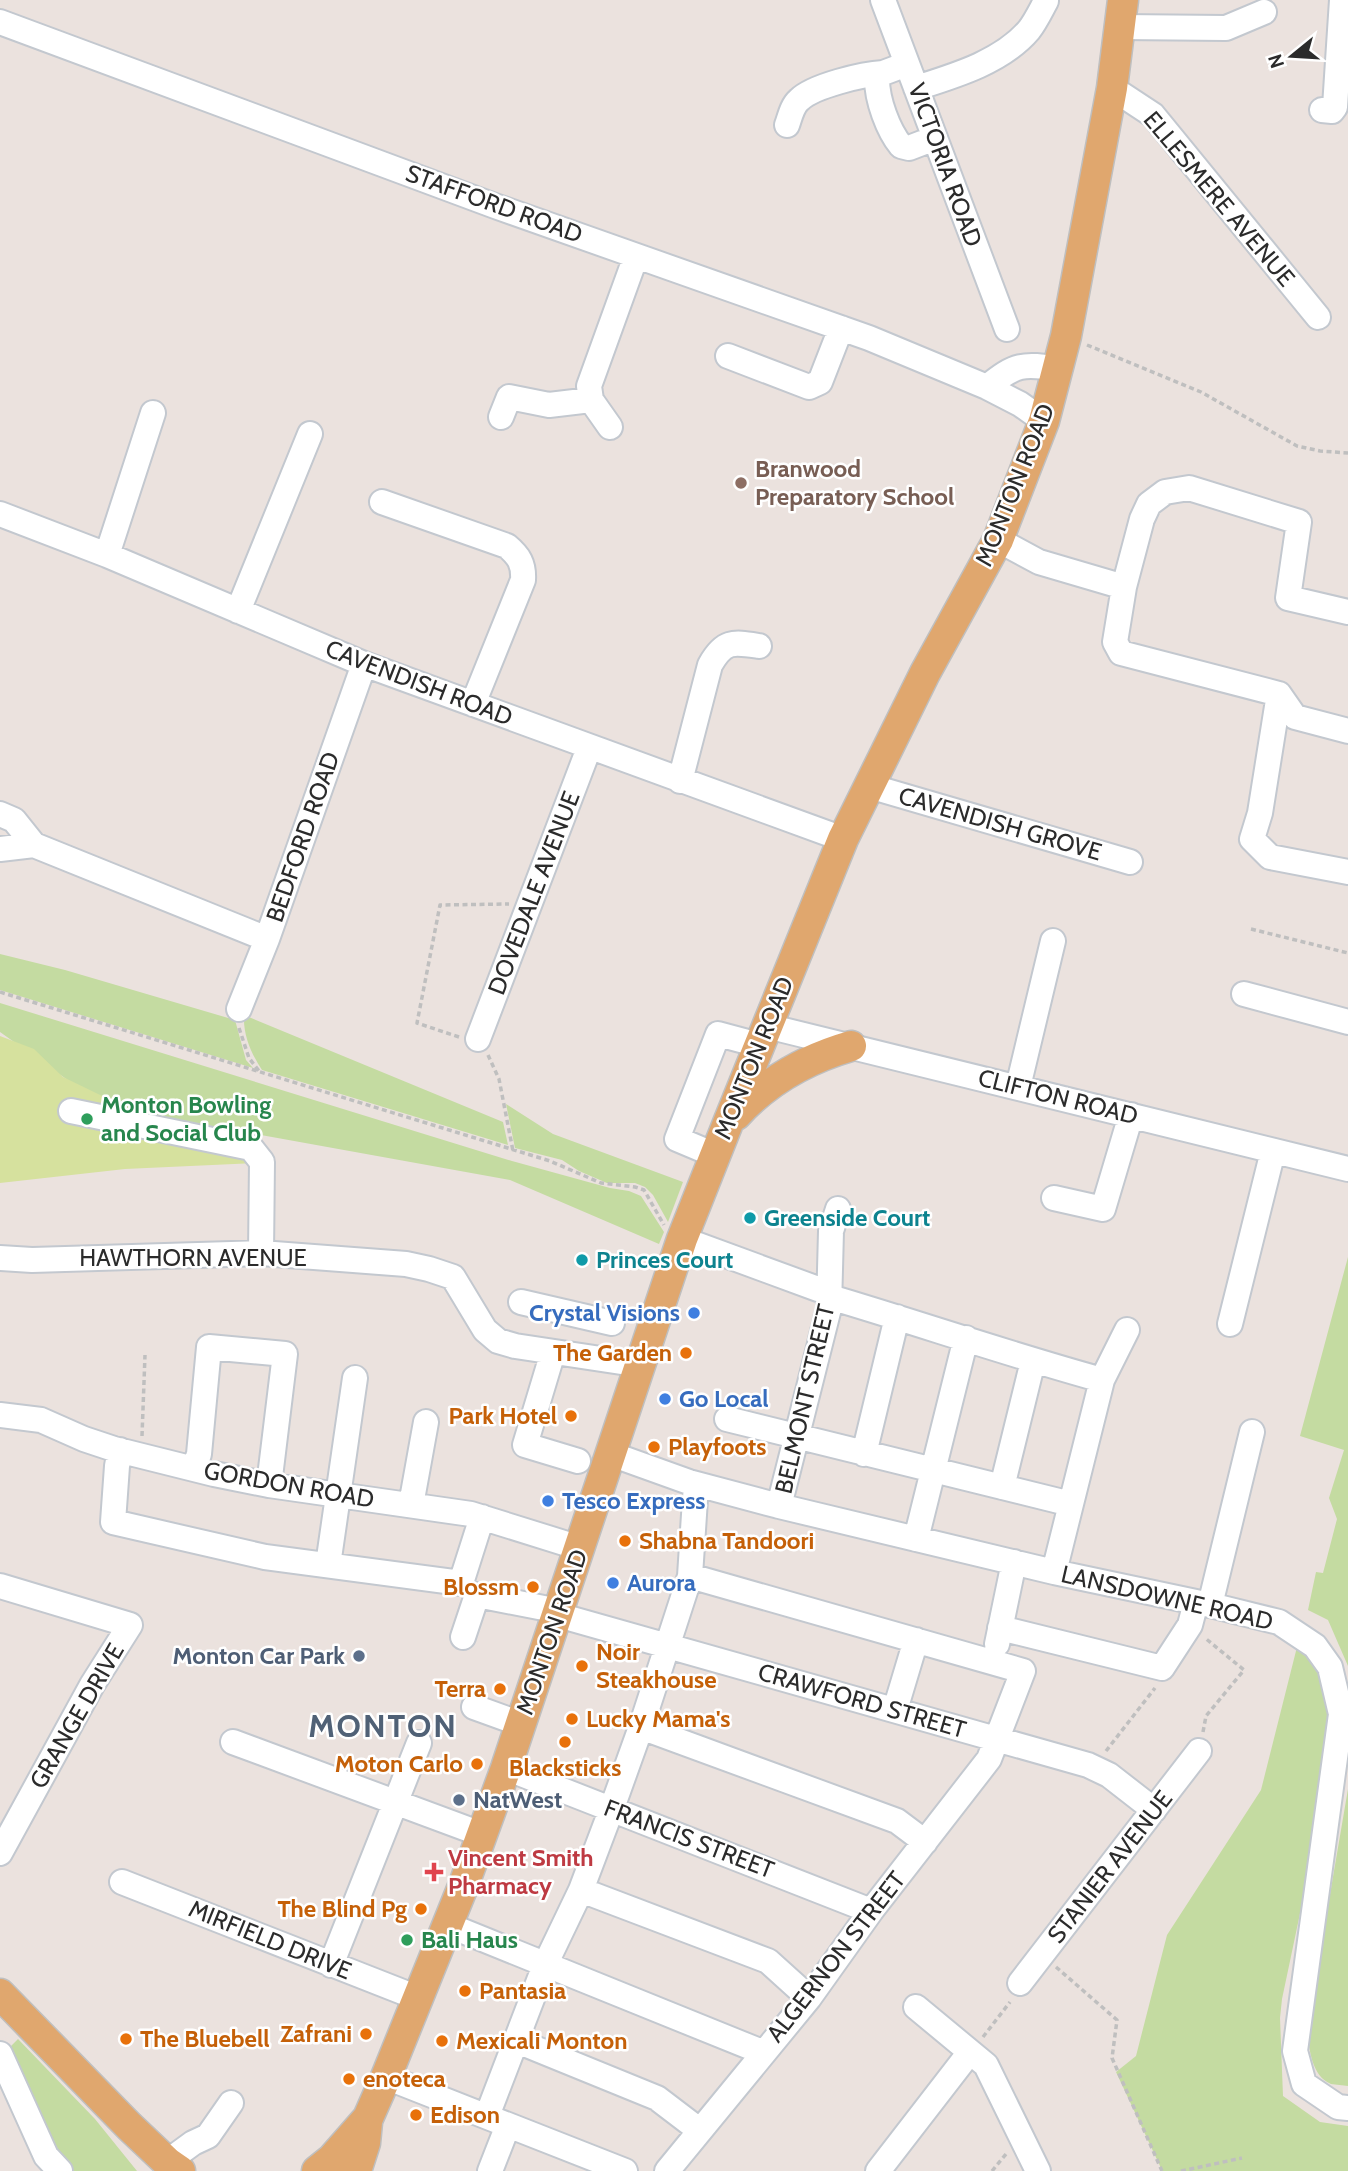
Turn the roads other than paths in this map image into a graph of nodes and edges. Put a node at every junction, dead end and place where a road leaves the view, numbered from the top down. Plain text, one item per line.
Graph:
1 (883, 0) edge
2 (1342, 0) edge
3 (1046, 1) edge
4 (1264, 12) dead end
5 (1121, 13) edge
6 (0, 22) edge
7 (907, 64) junction
8 (883, 74) junction
9 (916, 88) junction
10 (1112, 88) junction
11 (1322, 110) dead end
12 (787, 125) dead end
13 (935, 138) junction
14 (636, 256) junction
15 (1318, 317) dead end
16 (841, 328) junction
17 (1007, 330) dead end
18 (728, 356) dead end
19 (1059, 369) junction
20 (987, 387) junction
21 (591, 400) junction
22 (153, 413) dead end
23 (501, 417) dead end
24 (1044, 422) junction
25 (610, 427) dead end
26 (310, 434) dead end
27 (399, 503) dead end
28 (0, 514) edge
29 (998, 540) junction
30 (107, 555) junction
31 (1124, 587) junction
32 (238, 611) junction
33 (1348, 612) edge
34 (759, 646) dead end
35 (364, 664) junction
36 (1279, 694) junction
37 (473, 705) junction
38 (1348, 731) edge
39 (589, 748) junction
40 (680, 782) junction
41 (869, 786) junction
42 (0, 814) edge
43 (843, 839) junction
44 (34, 845) junction
45 (0, 849) edge
46 (1130, 863) dead end
47 (1348, 873) edge
48 (267, 939) junction
49 (1053, 941) dead end
50 (1244, 994) dead end
51 (239, 1009) road end
52 (1348, 1022) edge
53 (476, 1026) road end
54 (763, 1036) junction
55 (851, 1046) junction
56 (1018, 1087) junction
57 (71, 1111) dead end
58 (1130, 1115) junction
59 (728, 1123) junction
60 (1273, 1151) junction
61 (715, 1155) junction
62 (1348, 1169) edge
63 (1054, 1198) dead end
64 (838, 1209) dead end
65 (683, 1238) junction
66 (261, 1253) junction
67 (0, 1258) edge
68 (830, 1294) junction
69 (520, 1301) dead end
70 (574, 1314) junction
71 (897, 1317) junction
72 (612, 1322) dead end
73 (1230, 1324) dead end
74 (1127, 1330) dead end
75 (966, 1338) junction
76 (558, 1353) junction
77 (1033, 1362) junction
78 (641, 1365) junction
79 (355, 1378) dead end
80 (1102, 1380) junction
81 (0, 1415) edge
82 (727, 1419) dead end
83 (426, 1422) dead end
84 (1252, 1432) dead end
85 (797, 1437) junction
86 (131, 1453) junction
87 (611, 1454) junction
88 (864, 1454) junction
89 (578, 1461) dead end
90 (194, 1469) junction
91 (934, 1471) junction
92 (696, 1484) junction
93 (268, 1485) junction
94 (1002, 1487) junction
95 (339, 1495) junction
96 (1071, 1504) junction
97 (411, 1505) junction
98 (779, 1506) junction
99 (482, 1517) junction
100 (916, 1539) junction
101 (580, 1548) junction
102 (1014, 1563) junction
103 (328, 1565) junction
104 (1054, 1572) junction
105 (690, 1576) junction
106 (0, 1586) edge
107 (1203, 1603) junction
108 (559, 1613) junction
109 (1000, 1628) junction
110 (463, 1637) dead end
111 (916, 1640) junction
112 (667, 1646) junction
113 (993, 1662) junction
114 (474, 1707) dead end
115 (895, 1710) junction
116 (521, 1724) junction
117 (642, 1727) junction
118 (998, 1739) junction
119 (233, 1742) dead end
120 (419, 1743) dead end
121 (1199, 1751) road end
122 (506, 1768) junction
123 (396, 1803) junction
124 (612, 1808) junction
125 (1154, 1810) junction
126 (481, 1834) junction
127 (925, 1842) junction
128 (0, 1853) edge
129 (122, 1882) dead end
130 (581, 1890) junction
131 (871, 1911) junction
132 (448, 1925) junction
133 (331, 1965) junction
134 (545, 1965) junction
135 (1020, 1983) road end
136 (0, 1994) edge
137 (418, 1998) junction
138 (809, 1998) junction
139 (916, 2007) dead end
140 (517, 2041) junction
141 (762, 2052) junction
142 (970, 2052) junction
143 (0, 2054) edge
144 (386, 2077) junction
145 (231, 2103) dead end
146 (1348, 2108) edge
147 (368, 2118) junction
148 (498, 2121) junction
149 (699, 2130) junction
150 (174, 2167) edge
151 (60, 2171) edge
152 (317, 2171) edge
153 (356, 2171) edge
154 (490, 2171) edge
155 (625, 2171) edge
156 (667, 2171) edge
157 (878, 2171) edge
158 (1038, 2171) edge

1 - 7 street, VICTORIA ROAD
2 - 11 street
3 - 9 street
4 - 5 street
5 - 10 main road, MONTON ROAD
6 - 14 street, STAFFORD ROAD
7 - 8 street
7 - 9 street, VICTORIA ROAD
8 - 12 street
8 - 13 street
9 - 13 street, VICTORIA ROAD
10 - 15 street, ELLESMERE AVENUE
10 - 19 main road, MONTON ROAD
13 - 17 street, VICTORIA ROAD
14 - 16 street, STAFFORD ROAD
14 - 21 street
16 - 18 street
16 - 20 street, STAFFORD ROAD
19 - 20 street
19 - 24 main road, MONTON ROAD
20 - 24 street, STAFFORD ROAD
21 - 23 street
21 - 25 street
22 - 30 street
24 - 29 main road, MONTON ROAD
26 - 32 street
27 - 37 street
28 - 30 street, CAVENDISH ROAD
29 - 31 street
29 - 41 main road, MONTON ROAD
30 - 32 street, CAVENDISH ROAD
31 - 33 street
31 - 36 street
32 - 35 street, CAVENDISH ROAD
34 - 40 street
35 - 37 street, CAVENDISH ROAD
35 - 48 street, BEDFORD ROAD
36 - 38 street
36 - 47 street
37 - 39 street, CAVENDISH ROAD
39 - 40 street, CAVENDISH ROAD
39 - 53 street, DOVEDALE AVENUE
40 - 43 street, CAVENDISH ROAD
41 - 43 main road, MONTON ROAD
41 - 46 street, CAVENDISH GROVE
42 - 44 street
43 - 54 main road, MONTON ROAD
44 - 45 street
44 - 48 street
48 - 51 street, BEDFORD ROAD
49 - 56 street
50 - 52 street
54 - 55 street, CLIFTON ROAD
54 - 59 main road, MONTON ROAD
54 - 61 street, CLIFTON ROAD
55 - 56 street, CLIFTON ROAD
55 - 59 main road
56 - 58 street, CLIFTON ROAD
57 - 66 street
58 - 60 street, CLIFTON ROAD
58 - 63 street
59 - 61 main road, MONTON ROAD
60 - 62 street, CLIFTON ROAD
60 - 73 street
61 - 65 main road, MONTON ROAD
64 - 68 street, BELMONT STREET
65 - 68 street
65 - 78 main road, MONTON ROAD
66 - 67 street, HAWTHORN AVENUE
66 - 76 street, HAWTHORN AVENUE
68 - 71 street
68 - 85 street, BELMONT STREET
69 - 70 street
70 - 72 street
70 - 76 street
71 - 75 street
71 - 88 street
74 - 80 street
75 - 77 street
75 - 91 street
76 - 78 street, HAWTHORN AVENUE
76 - 89 street
77 - 80 street
77 - 94 street
78 - 87 main road, MONTON ROAD
79 - 95 street
80 - 96 street
81 - 86 street, GORDON ROAD
82 - 85 street
83 - 97 street
84 - 107 street
85 - 88 street
85 - 98 street, BELMONT STREET
86 - 90 street, GORDON ROAD
86 - 103 street
87 - 92 street, LANSDOWNE ROAD
87 - 101 main road, MONTON ROAD
88 - 91 street
90 - 93 street, GORDON ROAD
90 - 93 street
91 - 94 street
91 - 100 street
92 - 98 street, LANSDOWNE ROAD
92 - 105 street
93 - 95 street, GORDON ROAD
94 - 96 street
95 - 97 street, GORDON ROAD
95 - 103 street
96 - 104 street
97 - 99 street, GORDON ROAD
98 - 100 street, LANSDOWNE ROAD
99 - 101 street, GORDON ROAD
99 - 103 street
100 - 102 street, LANSDOWNE ROAD
101 - 108 main road, MONTON ROAD
102 - 104 street, LANSDOWNE ROAD
102 - 109 street
104 - 107 street, LANSDOWNE ROAD
105 - 111 street
105 - 112 street
106 - 128 street, GRANGE DRIVE
107 - 109 street
107 - 146 street, LANSDOWNE ROAD
108 - 110 street, CRAWFORD STREET
108 - 112 street, CRAWFORD STREET
108 - 116 main road, MONTON ROAD
109 - 113 street
111 - 113 street
111 - 115 street
112 - 115 street, CRAWFORD STREET
112 - 117 street
113 - 118 street, ALGERNON STREET
114 - 116 street
115 - 118 street, CRAWFORD STREET
116 - 122 main road, MONTON ROAD
117 - 124 street
117 - 127 street
118 - 125 street, CRAWFORD STREET
118 - 127 street, ALGERNON STREET
119 - 123 street
120 - 123 street
121 - 125 street, STANIER AVENUE
122 - 124 street, FRANCIS STREET
122 - 126 main road, MONTON ROAD
123 - 126 street
123 - 133 street
124 - 130 street
124 - 131 street, FRANCIS STREET
125 - 135 street, STANIER AVENUE
126 - 132 main road, MONTON ROAD
127 - 131 street, ALGERNON STREET
129 - 133 street, MIRFIELD DRIVE
130 - 134 street
130 - 138 street
131 - 138 street, ALGERNON STREET
132 - 134 street
132 - 137 main road, MONTON ROAD
133 - 137 street, MIRFIELD DRIVE
134 - 140 street
134 - 141 street
136 - 150 main road
137 - 144 main road, MONTON ROAD
138 - 141 street, ALGERNON STREET
139 - 142 street
140 - 148 street
140 - 149 street
141 - 149 street, ALGERNON STREET
142 - 157 street
142 - 158 street
143 - 151 street
144 - 147 main road, MONTON ROAD
144 - 148 street
145 - 150 street
147 - 152 main road, MONTON ROAD
147 - 153 main road, MONTON ROAD
148 - 154 street
148 - 155 street
149 - 156 street, ALGERNON STREET

